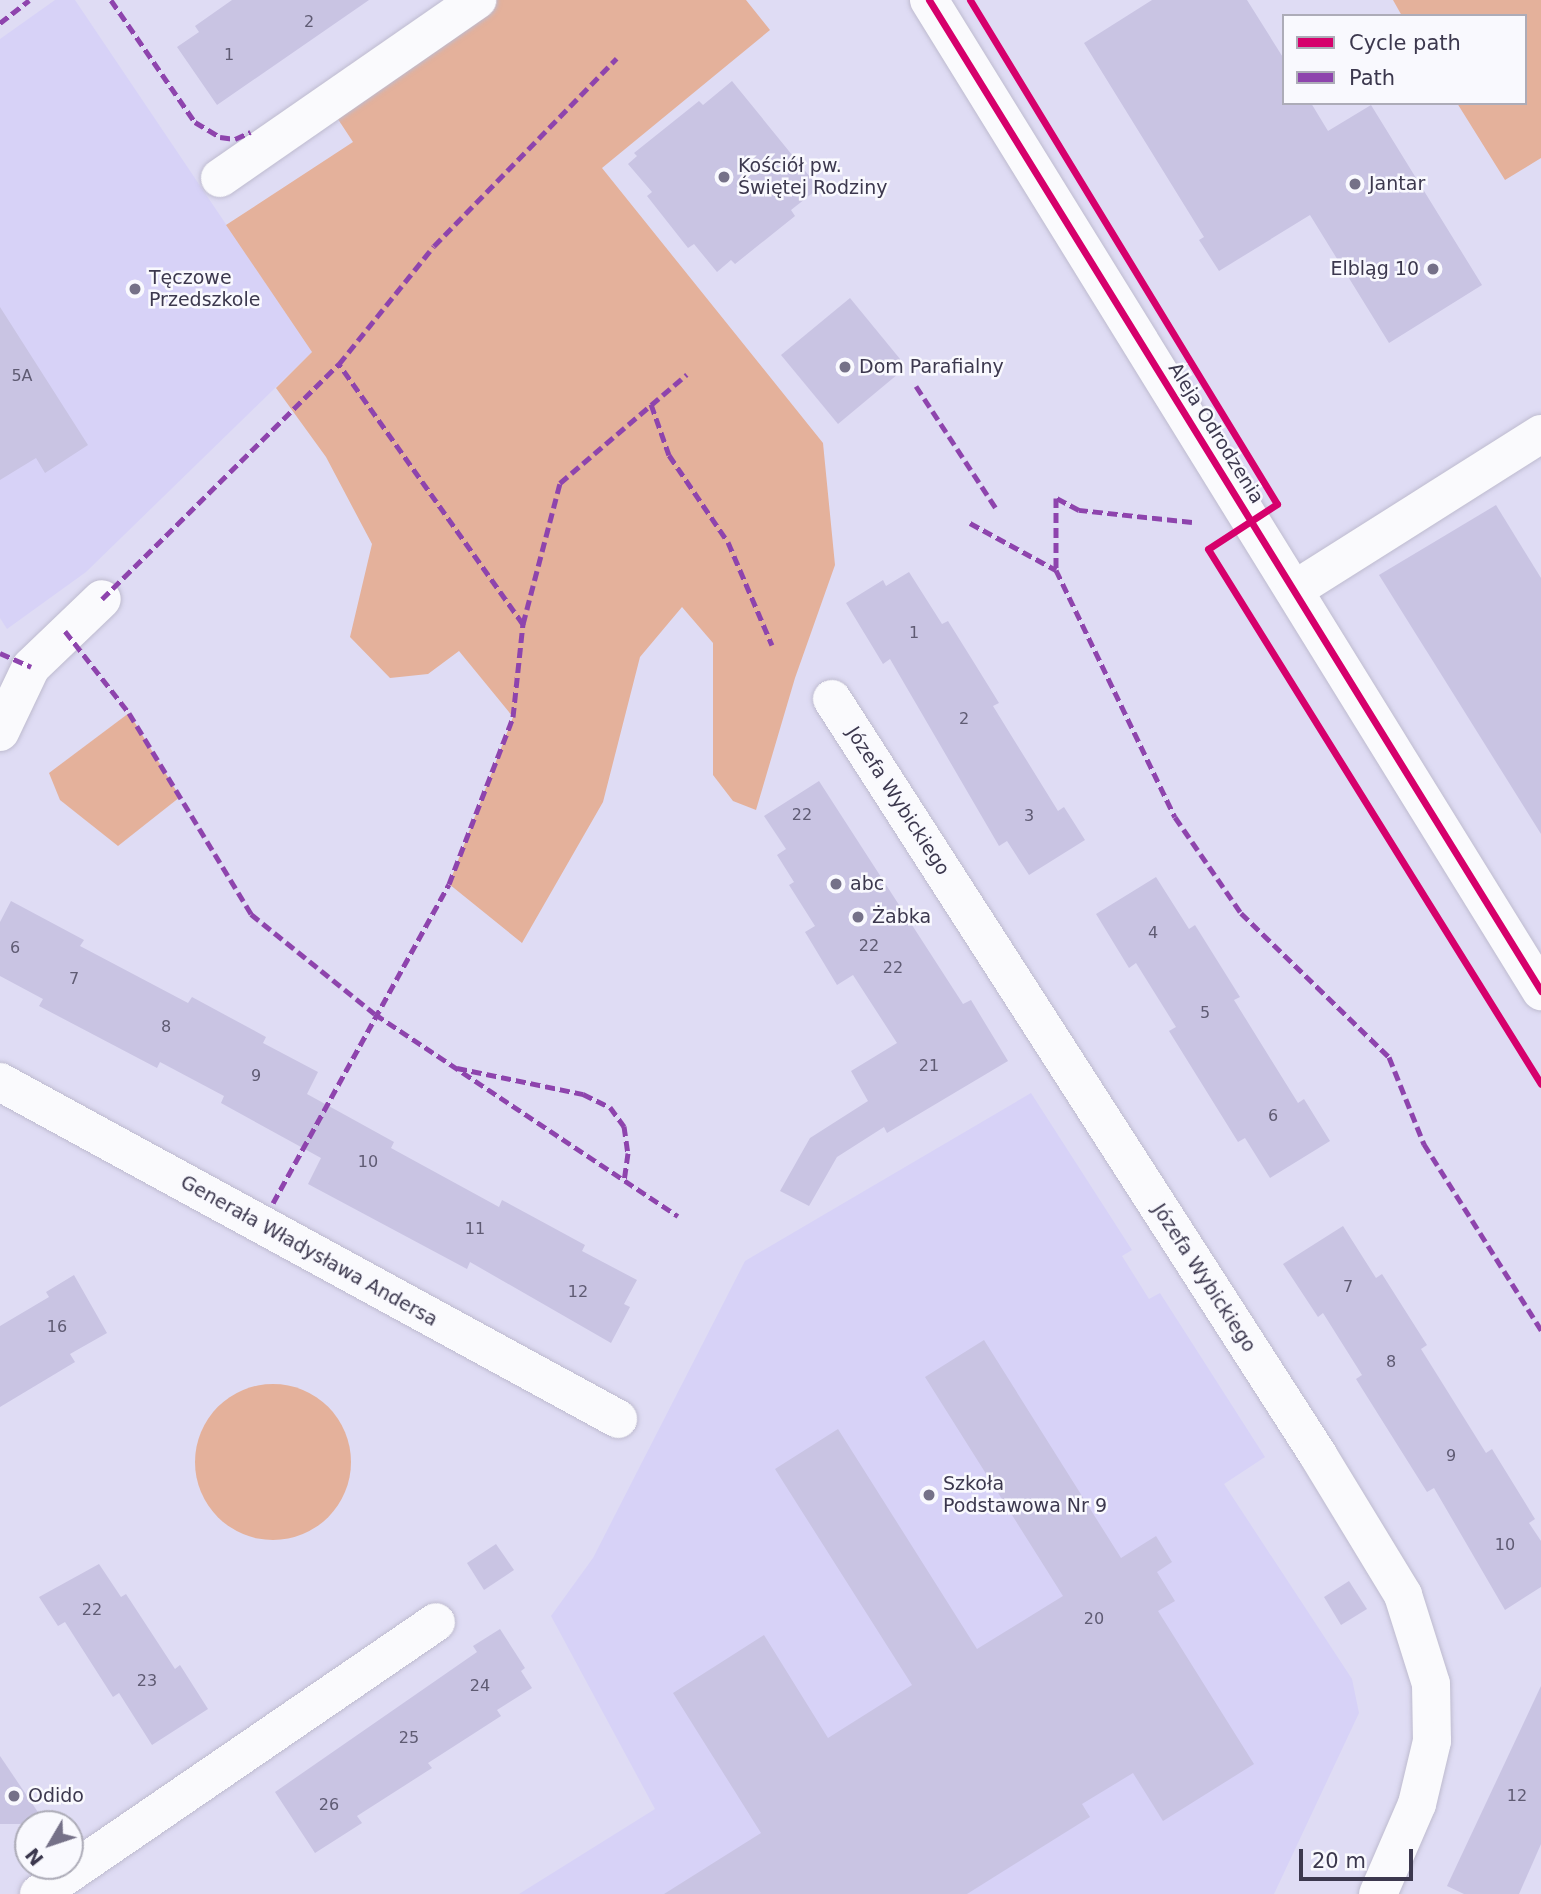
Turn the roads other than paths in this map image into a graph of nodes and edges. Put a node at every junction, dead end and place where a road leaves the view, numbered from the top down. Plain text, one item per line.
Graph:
1 (477, 0) edge
2 (929, 0) edge
3 (220, 177) dead end
4 (1541, 434) edge
5 (1294, 590) junction
6 (102, 598) dead end
7 (832, 699) dead end
8 (0, 732) edge
9 (1541, 991) edge
10 (0, 1082) edge
11 (618, 1419) dead end
12 (436, 1622) dead end
13 (39, 1894) edge
14 (1378, 1894) edge

1 - 3 street
2 - 5 street, Aleja Odrodzenia
4 - 5 street
5 - 9 street, Aleja Odrodzenia
6 - 8 street
7 - 14 street, Józefa Wybickiego
10 - 11 street, Generała Władysława Andersa
12 - 13 street

